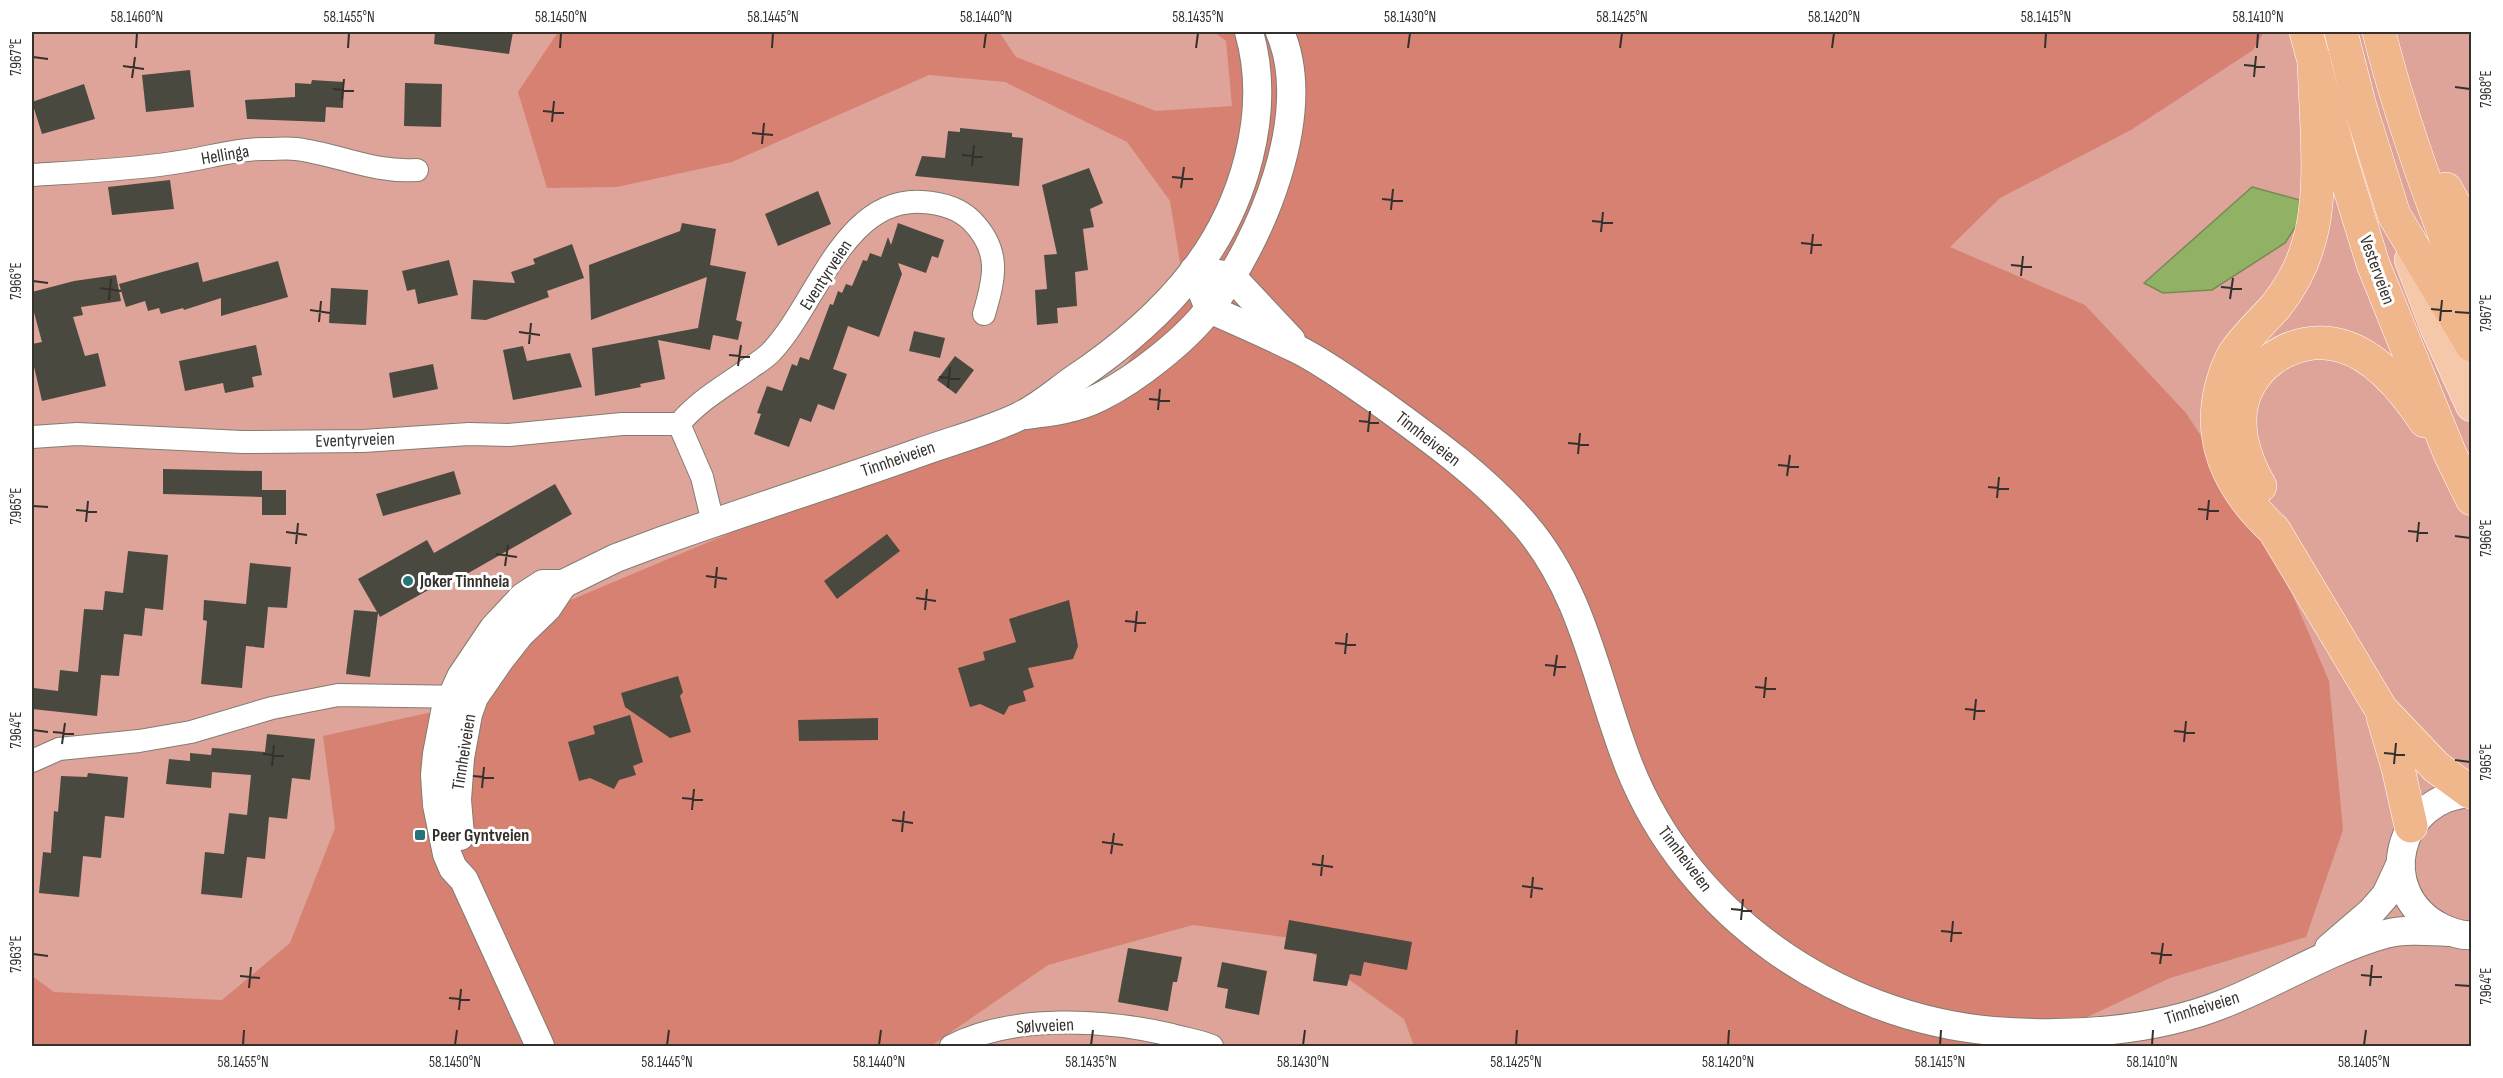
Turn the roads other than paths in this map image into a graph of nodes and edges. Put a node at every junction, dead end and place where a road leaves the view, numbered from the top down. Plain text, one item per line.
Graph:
1 (1249, 32) edge
2 (1280, 32) edge
3 (2341, 32) edge
4 (2379, 32) edge
5 (2310, 45) edge
6 (2388, 67) junction
7 (417, 171) dead end
8 (32, 175) edge
9 (2394, 215) junction
10 (2472, 237) edge
11 (1194, 270) junction
12 (1231, 276) junction
13 (2472, 300) edge
14 (1209, 309) junction
15 (984, 314) dead end
16 (2472, 345) edge
17 (1300, 350) junction
18 (2472, 405) edge
19 (1021, 416) junction
20 (679, 424) junction
21 (32, 437) edge
22 (2454, 464) junction
23 (2472, 499) edge
24 (713, 523) junction
25 (2274, 530) junction
26 (463, 697) junction
27 (2381, 709) junction
28 (32, 761) edge
29 (2471, 792) edge
30 (2411, 826) junction
31 (2400, 865) junction
32 (2460, 933) edge
33 (2312, 962) junction
34 (540, 1047) edge
35 (951, 1047) edge
36 (1212, 1047) edge

1 - 11 street, Tinnheiveien
2 - 12 street
3 - 9 highway, Vesterveien
4 - 6 highway
5 - 22 highway, Vesterveien
5 - 25 highway
6 - 10 highway
6 - 13 highway
7 - 8 street, Hellinga
9 - 16 highway, Vesterveien
9 - 18 main road, Vesterveien
11 - 12 street
11 - 14 street
11 - 19 street, Tinnheiveien
12 - 14 street
12 - 17 street, Tinnheiveien
14 - 17 street, Tinnheiveien
14 - 19 street
15 - 20 street, Eventyrveien
17 - 33 street, Tinnheiveien
19 - 24 street, Tinnheiveien
20 - 21 street, Eventyrveien
20 - 24 street
22 - 23 highway, Vesterveien
22 - 25 highway
24 - 26 street, Tinnheiveien
25 - 27 highway
26 - 28 street
26 - 34 street, Tinnheiveien
27 - 29 highway
27 - 30 highway
29 - 30 street
30 - 31 street, Tinnheiveien
31 - 32 street
31 - 33 street, Tinnheiveien
32 - 33 street, Tinnheiveien
35 - 36 street, Sølvveien

